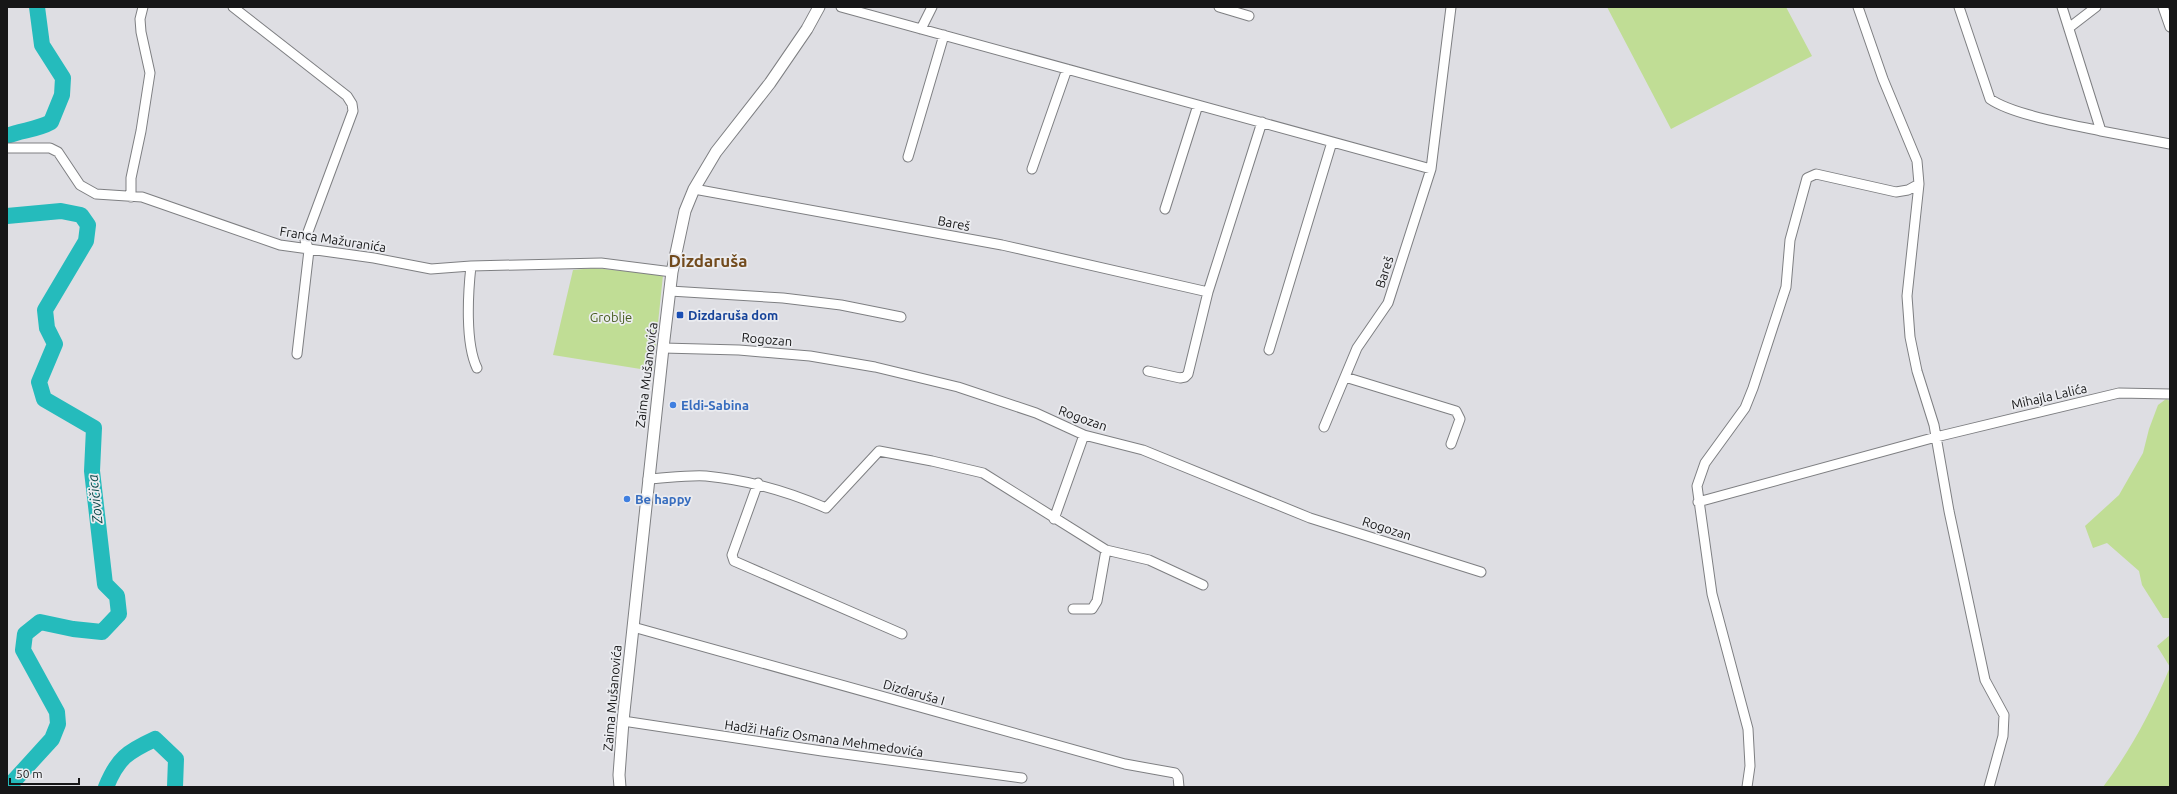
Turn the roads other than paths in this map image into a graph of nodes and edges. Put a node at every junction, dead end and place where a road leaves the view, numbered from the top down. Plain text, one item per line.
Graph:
1 (143, 7) edge
2 (233, 7) edge
3 (819, 7) edge
4 (841, 7) edge
5 (932, 7) edge
6 (1219, 7) edge
7 (1451, 7) edge
8 (1858, 7) edge
9 (1959, 7) edge
10 (2062, 7) edge
11 (2096, 7) edge
12 (2163, 7) edge
13 (1249, 16) dead end
14 (2170, 27) edge
15 (2070, 28) junction
16 (921, 29) junction
17 (944, 35) junction
18 (1067, 69) junction
19 (1198, 105) junction
20 (1262, 122) junction
21 (2101, 131) junction
22 (1332, 142) junction
23 (2170, 144) edge
24 (7, 148) edge
25 (908, 157) dead end
26 (1032, 169) dead end
27 (1431, 169) junction
28 (1919, 184) junction
29 (694, 189) junction
30 (131, 197) junction
31 (1165, 209) dead end
32 (309, 250) junction
33 (471, 266) junction
34 (672, 272) junction
35 (670, 291) junction
36 (1208, 292) junction
37 (901, 317) dead end
38 (663, 348) junction
39 (1269, 350) dead end
40 (297, 354) dead end
41 (477, 368) dead end
42 (1148, 371) dead end
43 (1345, 377) junction
44 (2170, 394) edge
45 (1324, 427) dead end
46 (1084, 435) junction
47 (1936, 437) junction
48 (1451, 444) dead end
49 (648, 479) junction
50 (758, 483) junction
51 (1698, 502) junction
52 (1054, 519) junction
53 (1106, 550) junction
54 (1481, 572) dead end
55 (1202, 585) dead end
56 (1073, 609) dead end
57 (633, 627) junction
58 (902, 634) dead end
59 (623, 721) junction
60 (1022, 778) dead end
61 (620, 787) edge
62 (1178, 787) edge
63 (1747, 787) edge
64 (1989, 787) edge

1 - 30 street
2 - 32 street
3 - 29 street, Zaima Mušanovića
4 - 16 street
5 - 16 street
6 - 13 street
7 - 27 street, Bareš
8 - 28 street
9 - 21 street
10 - 15 street
11 - 15 street
12 - 14 street
15 - 21 street
16 - 17 street
17 - 18 street
17 - 25 street
18 - 19 street
18 - 26 street
19 - 20 street
19 - 31 street
20 - 22 street
20 - 36 street
21 - 23 street
22 - 27 street
22 - 39 street
24 - 30 street, Franca Mažuranića
27 - 43 street, Bareš
28 - 47 street
28 - 51 street
29 - 34 street, Zaima Mušanovića
29 - 36 street, Bareš
30 - 32 street, Franca Mažuranića
32 - 33 street, Franca Mažuranića
32 - 40 street
33 - 34 street, Franca Mažuranića
33 - 41 street
34 - 35 street, Zaima Mušanovića
35 - 37 street
35 - 38 street, Zaima Mušanovića
36 - 42 street
38 - 46 street, Rogozan
38 - 49 street, Zaima Mušanovića
43 - 45 street, Bareš
43 - 48 street
44 - 47 street, Mihajla Lalića
46 - 52 street
46 - 54 street, Rogozan
47 - 51 street, Mihajla Lalića
47 - 64 street
49 - 50 street
49 - 57 street, Zaima Mušanovića
50 - 52 street
50 - 58 street
51 - 63 street
52 - 53 street
53 - 55 street
53 - 56 street
57 - 59 street, Zaima Mušanovića
57 - 62 street, Dizdaruša I
59 - 60 street, Hadži Hafiz Osmana Mehmedovića
59 - 61 street, Zaima Mušanovića

